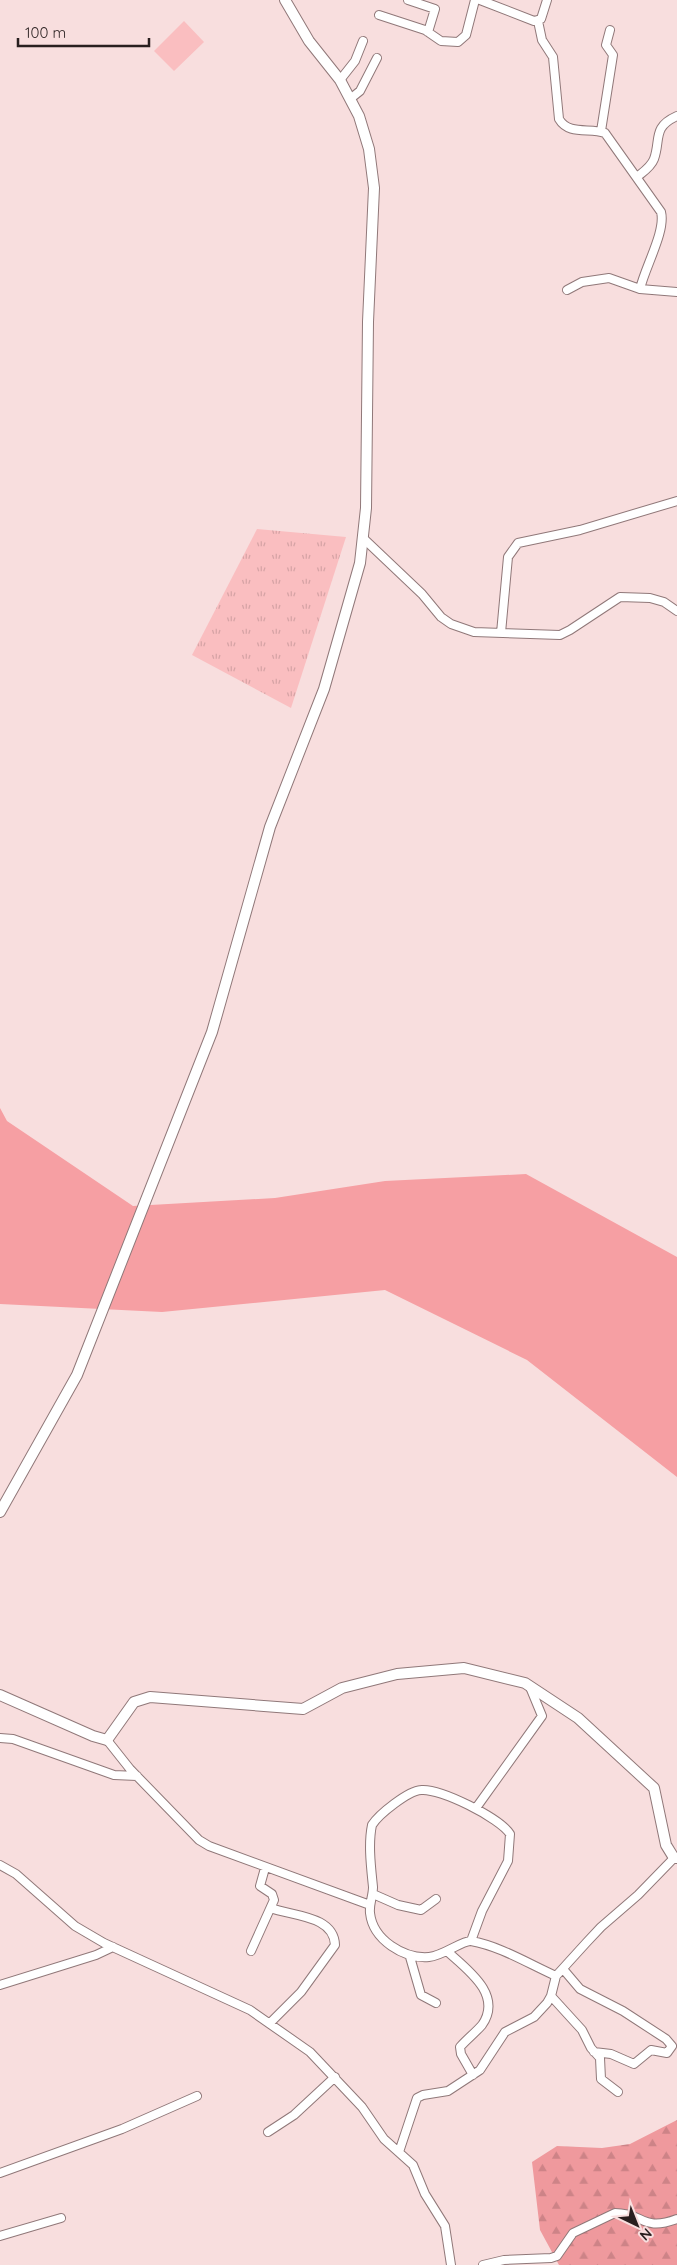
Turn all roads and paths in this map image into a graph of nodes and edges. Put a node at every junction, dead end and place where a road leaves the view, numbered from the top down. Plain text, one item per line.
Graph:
1 (285, 0) edge
2 (408, 0) edge
3 (475, 0) edge
4 (480, 0) edge
5 (546, 0) edge
6 (379, 15) dead end
7 (538, 21) junction
8 (610, 30) dead end
9 (428, 32) junction
10 (363, 41) dead end
11 (377, 58) dead end
12 (340, 80) junction
13 (350, 99) junction
14 (677, 116) edge
15 (601, 131) junction
16 (637, 177) junction
17 (640, 289) junction
18 (567, 290) dead end
19 (677, 292) edge
20 (677, 501) edge
21 (363, 538) junction
22 (677, 611) edge
23 (501, 633) junction
24 (0, 1512) edge
25 (529, 1685) junction
26 (0, 1695) edge
27 (0, 1738) edge
28 (107, 1740) junction
29 (137, 1776) junction
30 (476, 1808) junction
31 (675, 1858) edge
32 (0, 1865) edge
33 (265, 1868) junction
34 (373, 1894) junction
35 (436, 1900) dead end
36 (370, 1905) junction
37 (271, 1908) junction
38 (471, 1941) junction
39 (113, 1947) junction
40 (251, 1951) dead end
41 (448, 1952) junction
42 (410, 1957) junction
43 (563, 1969) junction
44 (556, 1976) junction
45 (0, 1985) edge
46 (551, 1996) junction
47 (436, 2003) dead end
48 (270, 2024) junction
49 (594, 2052) junction
50 (473, 2075) junction
51 (335, 2077) junction
52 (618, 2092) dead end
53 (197, 2096) dead end
54 (268, 2132) dead end
55 (399, 2152) junction
56 (0, 2173) edge
57 (61, 2218) dead end
58 (677, 2219) edge
59 (0, 2236) edge
60 (451, 2265) edge
61 (482, 2265) edge

1 - 12 main road
2 - 9 street
3 - 9 street
4 - 7 street
5 - 7 street
6 - 9 street
7 - 15 street
8 - 15 street
10 - 12 street
11 - 13 street
12 - 13 main road
13 - 21 main road
14 - 16 street
15 - 16 street
16 - 17 street
17 - 18 street
17 - 19 street
20 - 23 street
21 - 23 street
21 - 24 main road
22 - 23 street
25 - 28 main road
25 - 30 street
25 - 31 main road
26 - 28 main road
27 - 29 street
28 - 29 street
29 - 33 street
30 - 34 street
30 - 38 street
31 - 43 street
32 - 39 street
33 - 36 street
33 - 37 street
34 - 35 street
34 - 36 street
36 - 42 street
37 - 40 street
37 - 48 street
38 - 41 street
38 - 44 street
39 - 45 street
39 - 48 street
41 - 42 street
41 - 50 street
42 - 47 street
43 - 44 street
43 - 49 street
44 - 46 street
46 - 49 street
46 - 50 street
48 - 51 street
49 - 52 street
50 - 55 street
51 - 54 street
51 - 55 street
53 - 56 street
55 - 60 street
57 - 59 street
58 - 61 street

